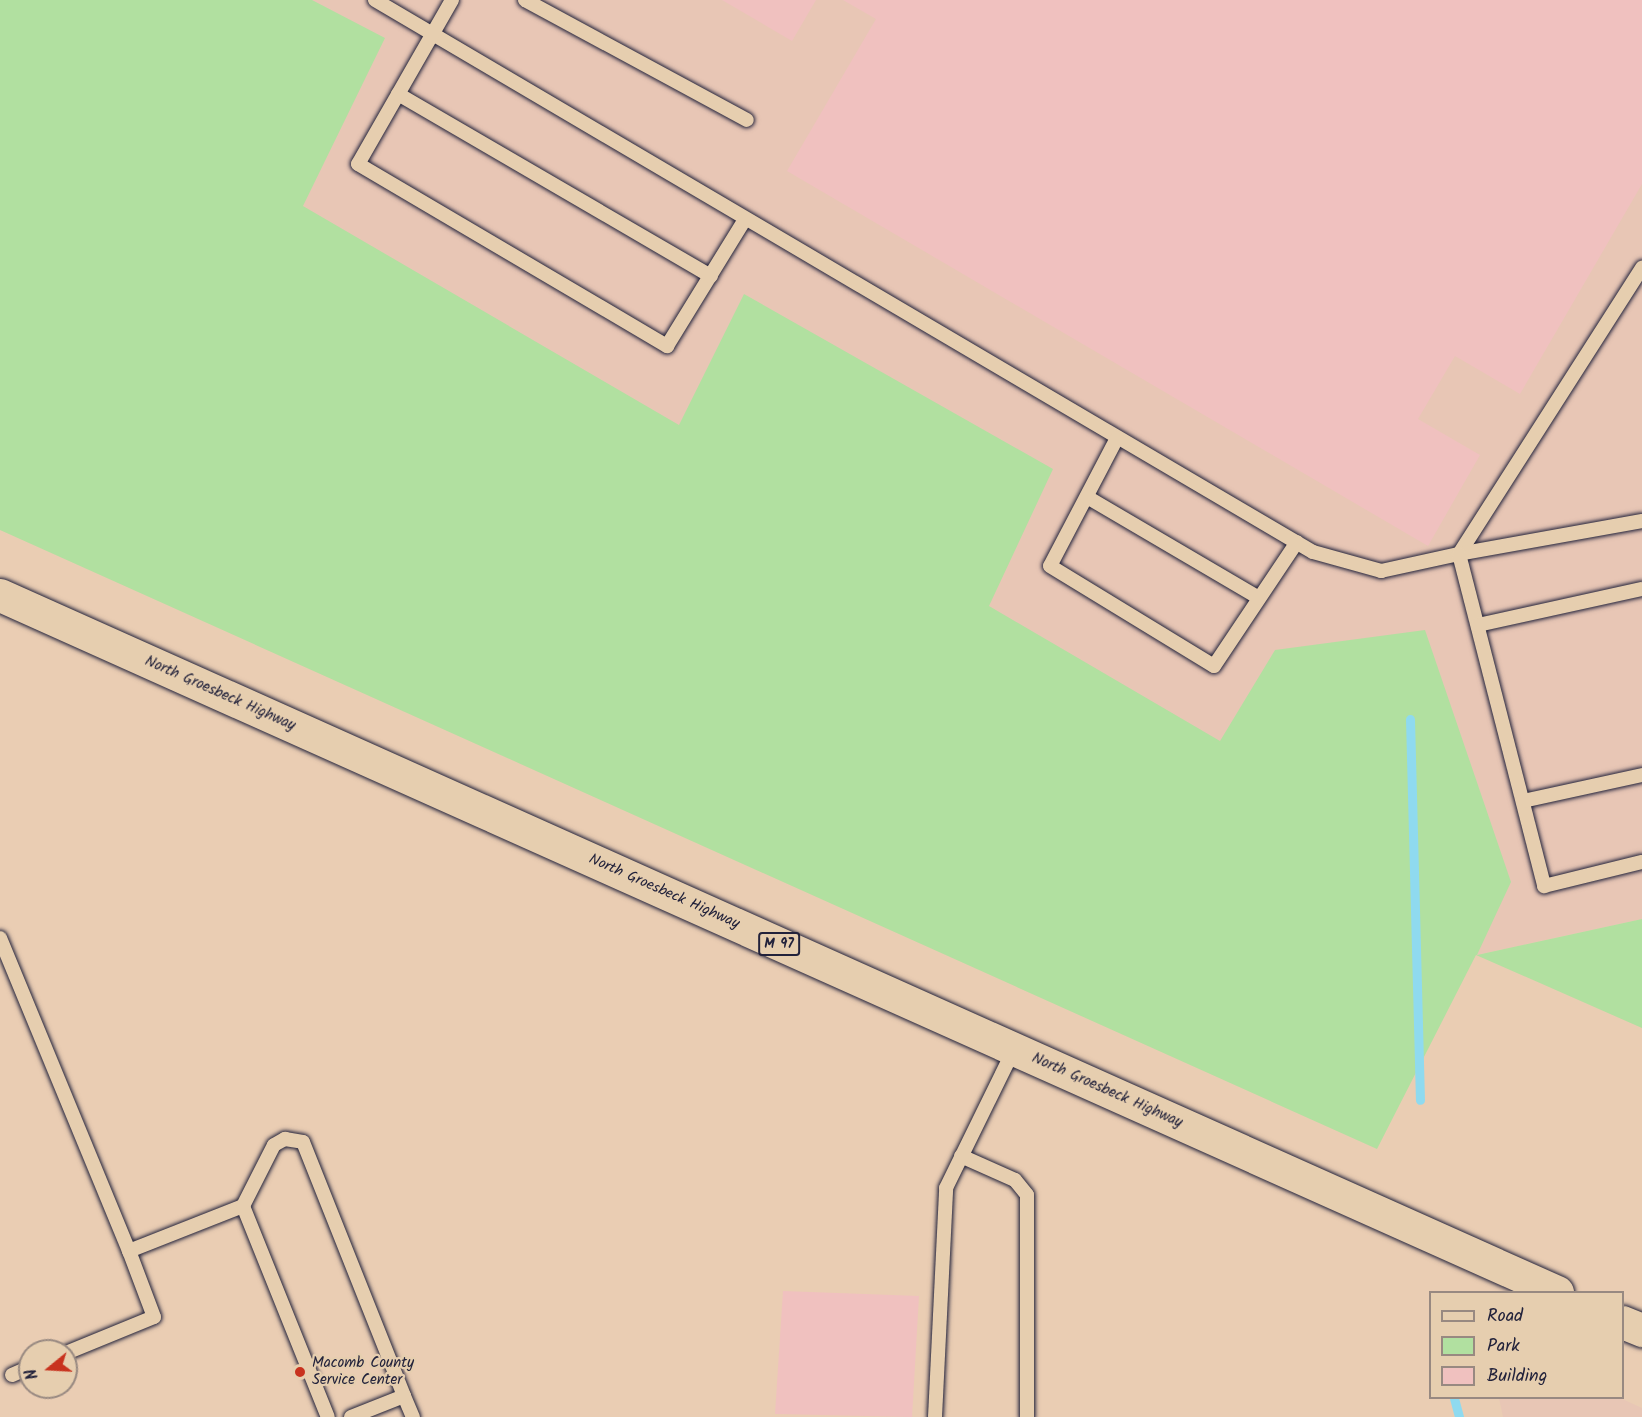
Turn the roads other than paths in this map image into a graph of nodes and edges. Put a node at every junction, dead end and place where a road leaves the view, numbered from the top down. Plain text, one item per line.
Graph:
1 (375, 0) edge
2 (452, 0) edge
3 (525, 0) edge
4 (433, 34) junction
5 (398, 94) junction
6 (747, 120) dead end
7 (744, 221) junction
8 (1642, 268) edge
9 (711, 276) junction
10 (1118, 438) junction
11 (1087, 497) junction
12 (1642, 521) edge
13 (1297, 543) junction
14 (1460, 554) junction
15 (1642, 589) edge
16 (0, 595) edge
17 (1259, 598) junction
18 (1478, 625) junction
19 (1642, 775) edge
20 (1523, 801) junction
21 (1642, 862) edge
22 (0, 939) edge
23 (1014, 1049) junction
24 (961, 1156) junction
25 (243, 1206) junction
26 (129, 1251) junction
27 (1553, 1291) edge
28 (1624, 1322) edge
29 (1642, 1330) edge
30 (78, 1348) edge
31 (18, 1372) edge
32 (12, 1375) dead end
33 (404, 1396) junction
34 (327, 1417) edge
35 (351, 1417) edge
36 (412, 1417) edge
37 (935, 1417) edge
38 (1027, 1417) edge

1 - 4 lane
2 - 4 lane
3 - 6 lane
4 - 5 lane
4 - 7 lane
5 - 9 lane
5 - 9 lane
7 - 9 lane
7 - 10 lane
8 - 14 lane
10 - 11 lane
10 - 13 lane
11 - 17 lane
11 - 17 lane
12 - 14 lane
13 - 14 lane
13 - 17 lane
14 - 18 lane
15 - 18 lane
16 - 23 main road, North Groesbeck Highway / M 97
18 - 20 lane
19 - 20 lane
20 - 21 lane
22 - 26 lane
23 - 24 lane
23 - 27 main road, North Groesbeck Highway / M 97
24 - 37 lane
24 - 38 lane
25 - 26 lane
25 - 33 lane
25 - 34 lane
26 - 30 lane
28 - 29 main road
31 - 32 lane
33 - 35 lane
33 - 36 lane

